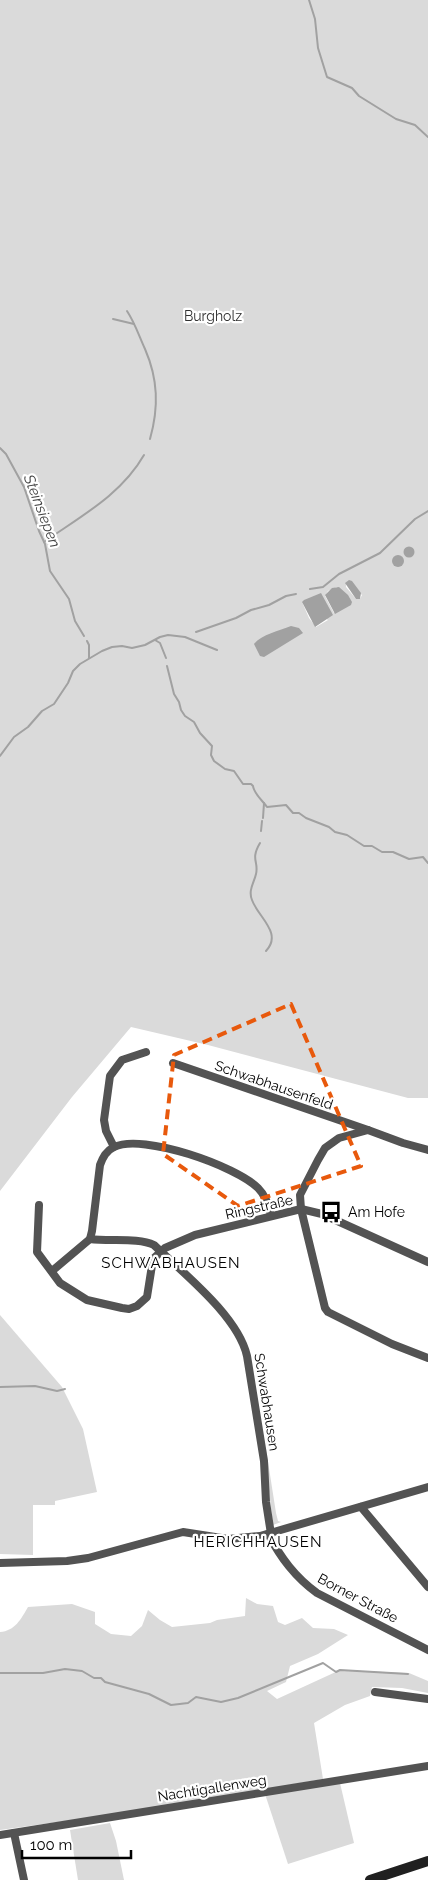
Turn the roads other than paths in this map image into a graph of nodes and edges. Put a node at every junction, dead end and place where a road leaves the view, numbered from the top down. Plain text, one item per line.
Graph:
1 (146, 1052) dead end
2 (173, 1063) dead end
3 (368, 1130) junction
4 (114, 1147) junction
5 (428, 1150) edge
6 (38, 1205) dead end
7 (301, 1209) junction
8 (271, 1215) junction
9 (90, 1239) junction
10 (160, 1252) junction
11 (428, 1262) edge
12 (52, 1271) junction
13 (428, 1358) edge
14 (428, 1487) edge
15 (361, 1507) junction
16 (270, 1534) junction
17 (0, 1563) edge
18 (428, 1587) edge
19 (428, 1650) edge
20 (375, 1692) dead end
21 (428, 1699) edge
22 (428, 1766) edge
23 (14, 1833) junction
24 (0, 1835) edge
25 (428, 1861) edge
26 (24, 1880) edge
27 (370, 1880) edge

1 - 4 street
2 - 3 street, Schwabhausenfeld
3 - 5 street, Schwabhausenfeld
3 - 7 street
4 - 8 street
4 - 9 street
6 - 12 street
7 - 8 street, Ringstraße
7 - 11 street, Ringstraße
7 - 13 street
8 - 10 street, Ringstraße
9 - 10 street, Schwabhausen
9 - 12 street
10 - 12 street
10 - 16 street, Schwabhausen
14 - 15 street
15 - 16 street
15 - 18 street
16 - 17 street
16 - 19 street, Borner Straße
20 - 21 street
22 - 23 street, Nachtigallenweg
23 - 24 street, Nachtigallenweg
23 - 26 street
25 - 27 main road

